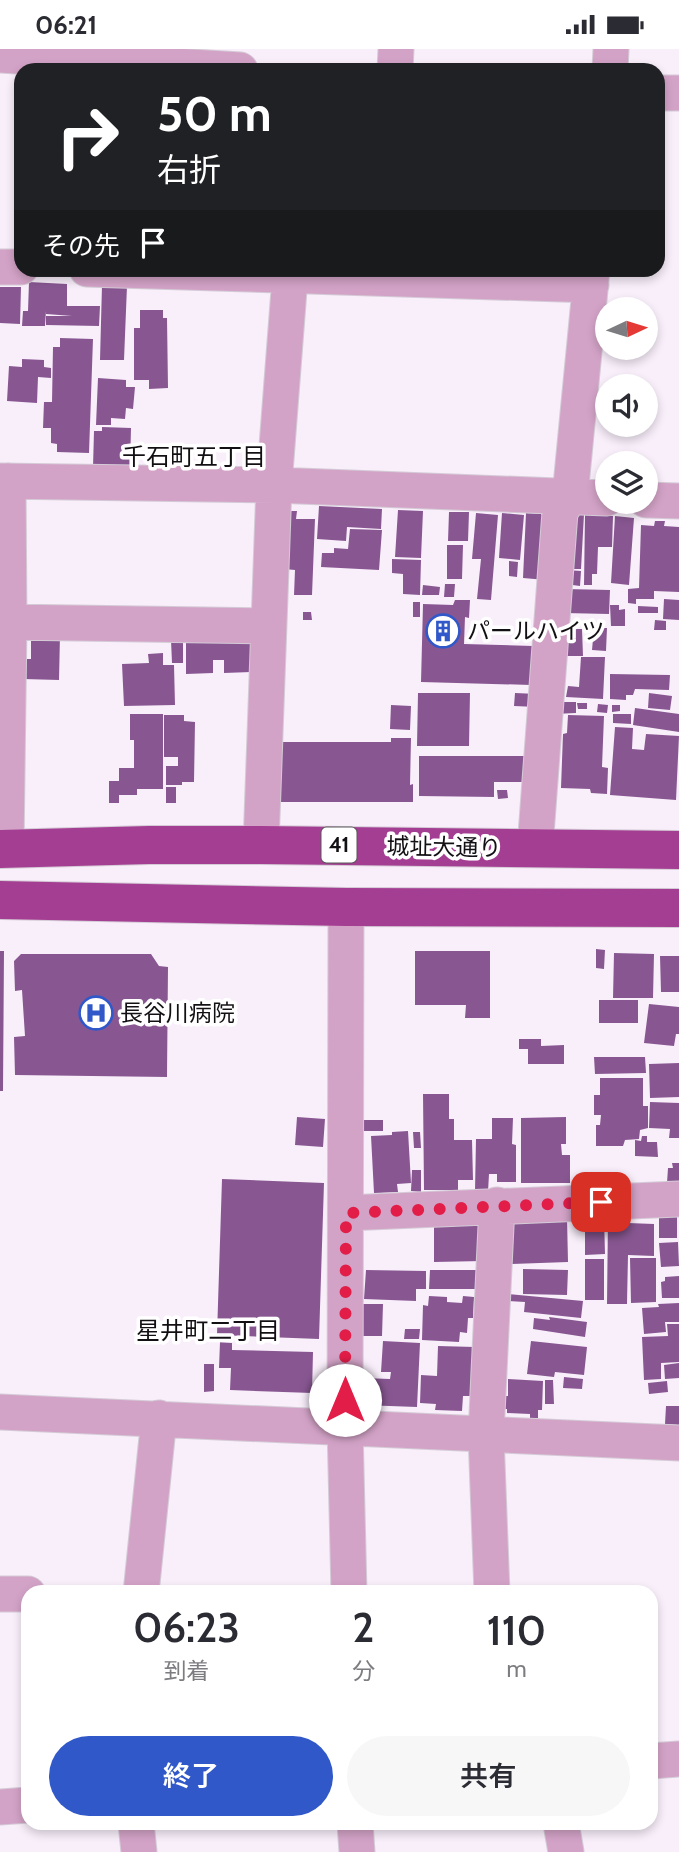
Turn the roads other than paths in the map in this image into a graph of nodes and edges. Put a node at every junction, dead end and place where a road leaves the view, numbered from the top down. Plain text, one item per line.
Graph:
1 (0, 55) edge
2 (128, 63) edge
3 (290, 277) joint
4 (592, 277) edge
5 (4, 481) edge
6 (274, 485) junction
7 (570, 496) junction
8 (595, 497) edge
9 (658, 500) edge
10 (679, 501) edge
11 (9, 622) junction
12 (268, 626) junction
13 (261, 845) junction
14 (535, 848) junction
15 (3, 849) edge
16 (679, 850) edge
17 (0, 900) edge
18 (346, 907) junction
19 (679, 908) edge
20 (679, 1199) edge
21 (497, 1205) junction
22 (346, 1213) junction
23 (0, 1412) edge
24 (159, 1418) junction
25 (345, 1427) junction
26 (486, 1435) junction
27 (679, 1443) edge
28 (142, 1585) edge
29 (349, 1585) edge
30 (492, 1585) edge
31 (0, 1594) edge
32 (21, 1594) edge
33 (679, 1759) edge
34 (658, 1760) edge
35 (21, 1806) edge
36 (0, 1807) edge
37 (137, 1830) edge
38 (355, 1830) edge
39 (562, 1830) edge
40 (139, 1852) edge
41 (357, 1852) edge
42 (566, 1852) edge

1 - 2 street
3 - 4 street
3 - 6 street
4 - 7 street
5 - 6 street
5 - 11 street
6 - 7 street
6 - 12 street
7 - 8 street
7 - 14 street
9 - 10 street
11 - 12 street
11 - 15 street
12 - 13 street
13 - 14 highway, 城址大通り / 41
13 - 15 highway, 城址大通り / 41
14 - 16 highway, 城址大通り / 41
17 - 18 highway
18 - 19 highway
18 - 22 street
20 - 21 street
21 - 22 street
21 - 26 street
22 - 25 street
23 - 24 street
24 - 25 street
24 - 28 street
25 - 26 street
25 - 29 street
26 - 27 street
26 - 30 street
31 - 32 street
33 - 34 street
35 - 36 street
37 - 40 street
38 - 41 street
39 - 42 street

